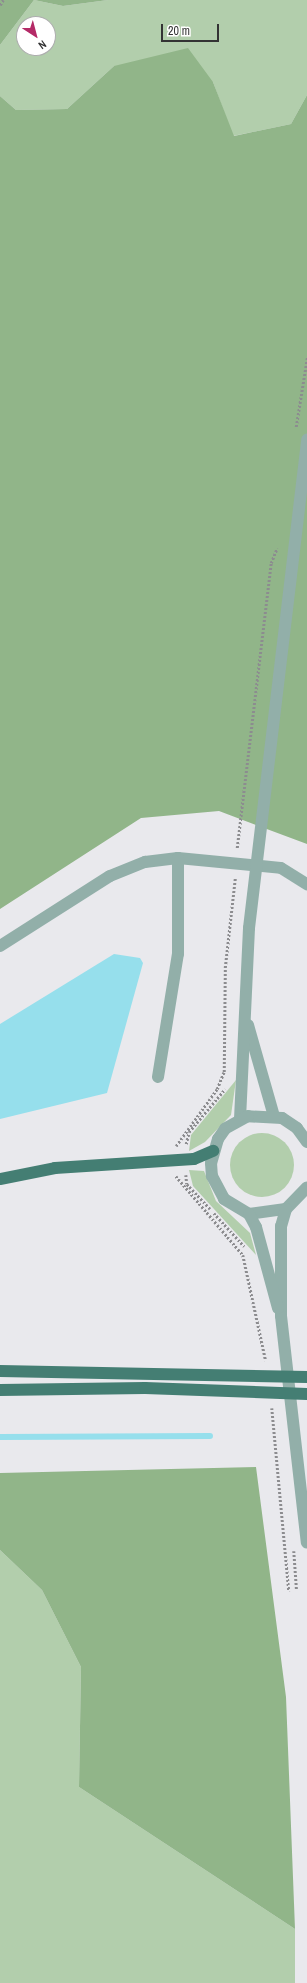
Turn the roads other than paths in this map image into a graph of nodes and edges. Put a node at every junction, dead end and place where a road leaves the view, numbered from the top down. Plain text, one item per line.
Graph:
1 (307, 439) edge
2 (178, 858) junction
3 (256, 865) junction
4 (307, 884) edge
5 (0, 946) edge
6 (246, 1018) junction
7 (158, 1077) dead end
8 (274, 1116) junction
9 (240, 1119) junction
10 (307, 1142) edge
11 (213, 1151) junction
12 (0, 1179) edge
13 (307, 1187) edge
14 (286, 1210) junction
15 (249, 1214) junction
16 (281, 1316) junction
17 (0, 1371) edge
18 (307, 1377) edge
19 (0, 1390) edge
20 (307, 1394) edge
21 (307, 1543) edge

1 - 3 street
2 - 3 street
2 - 5 street
2 - 7 street
3 - 4 street
3 - 6 street
6 - 8 street
6 - 9 street
8 - 9 street
8 - 10 street
9 - 11 street
11 - 12 main road
11 - 15 street
13 - 14 street
14 - 15 street
14 - 16 street
15 - 16 street
16 - 21 street
17 - 18 main road
19 - 20 main road

